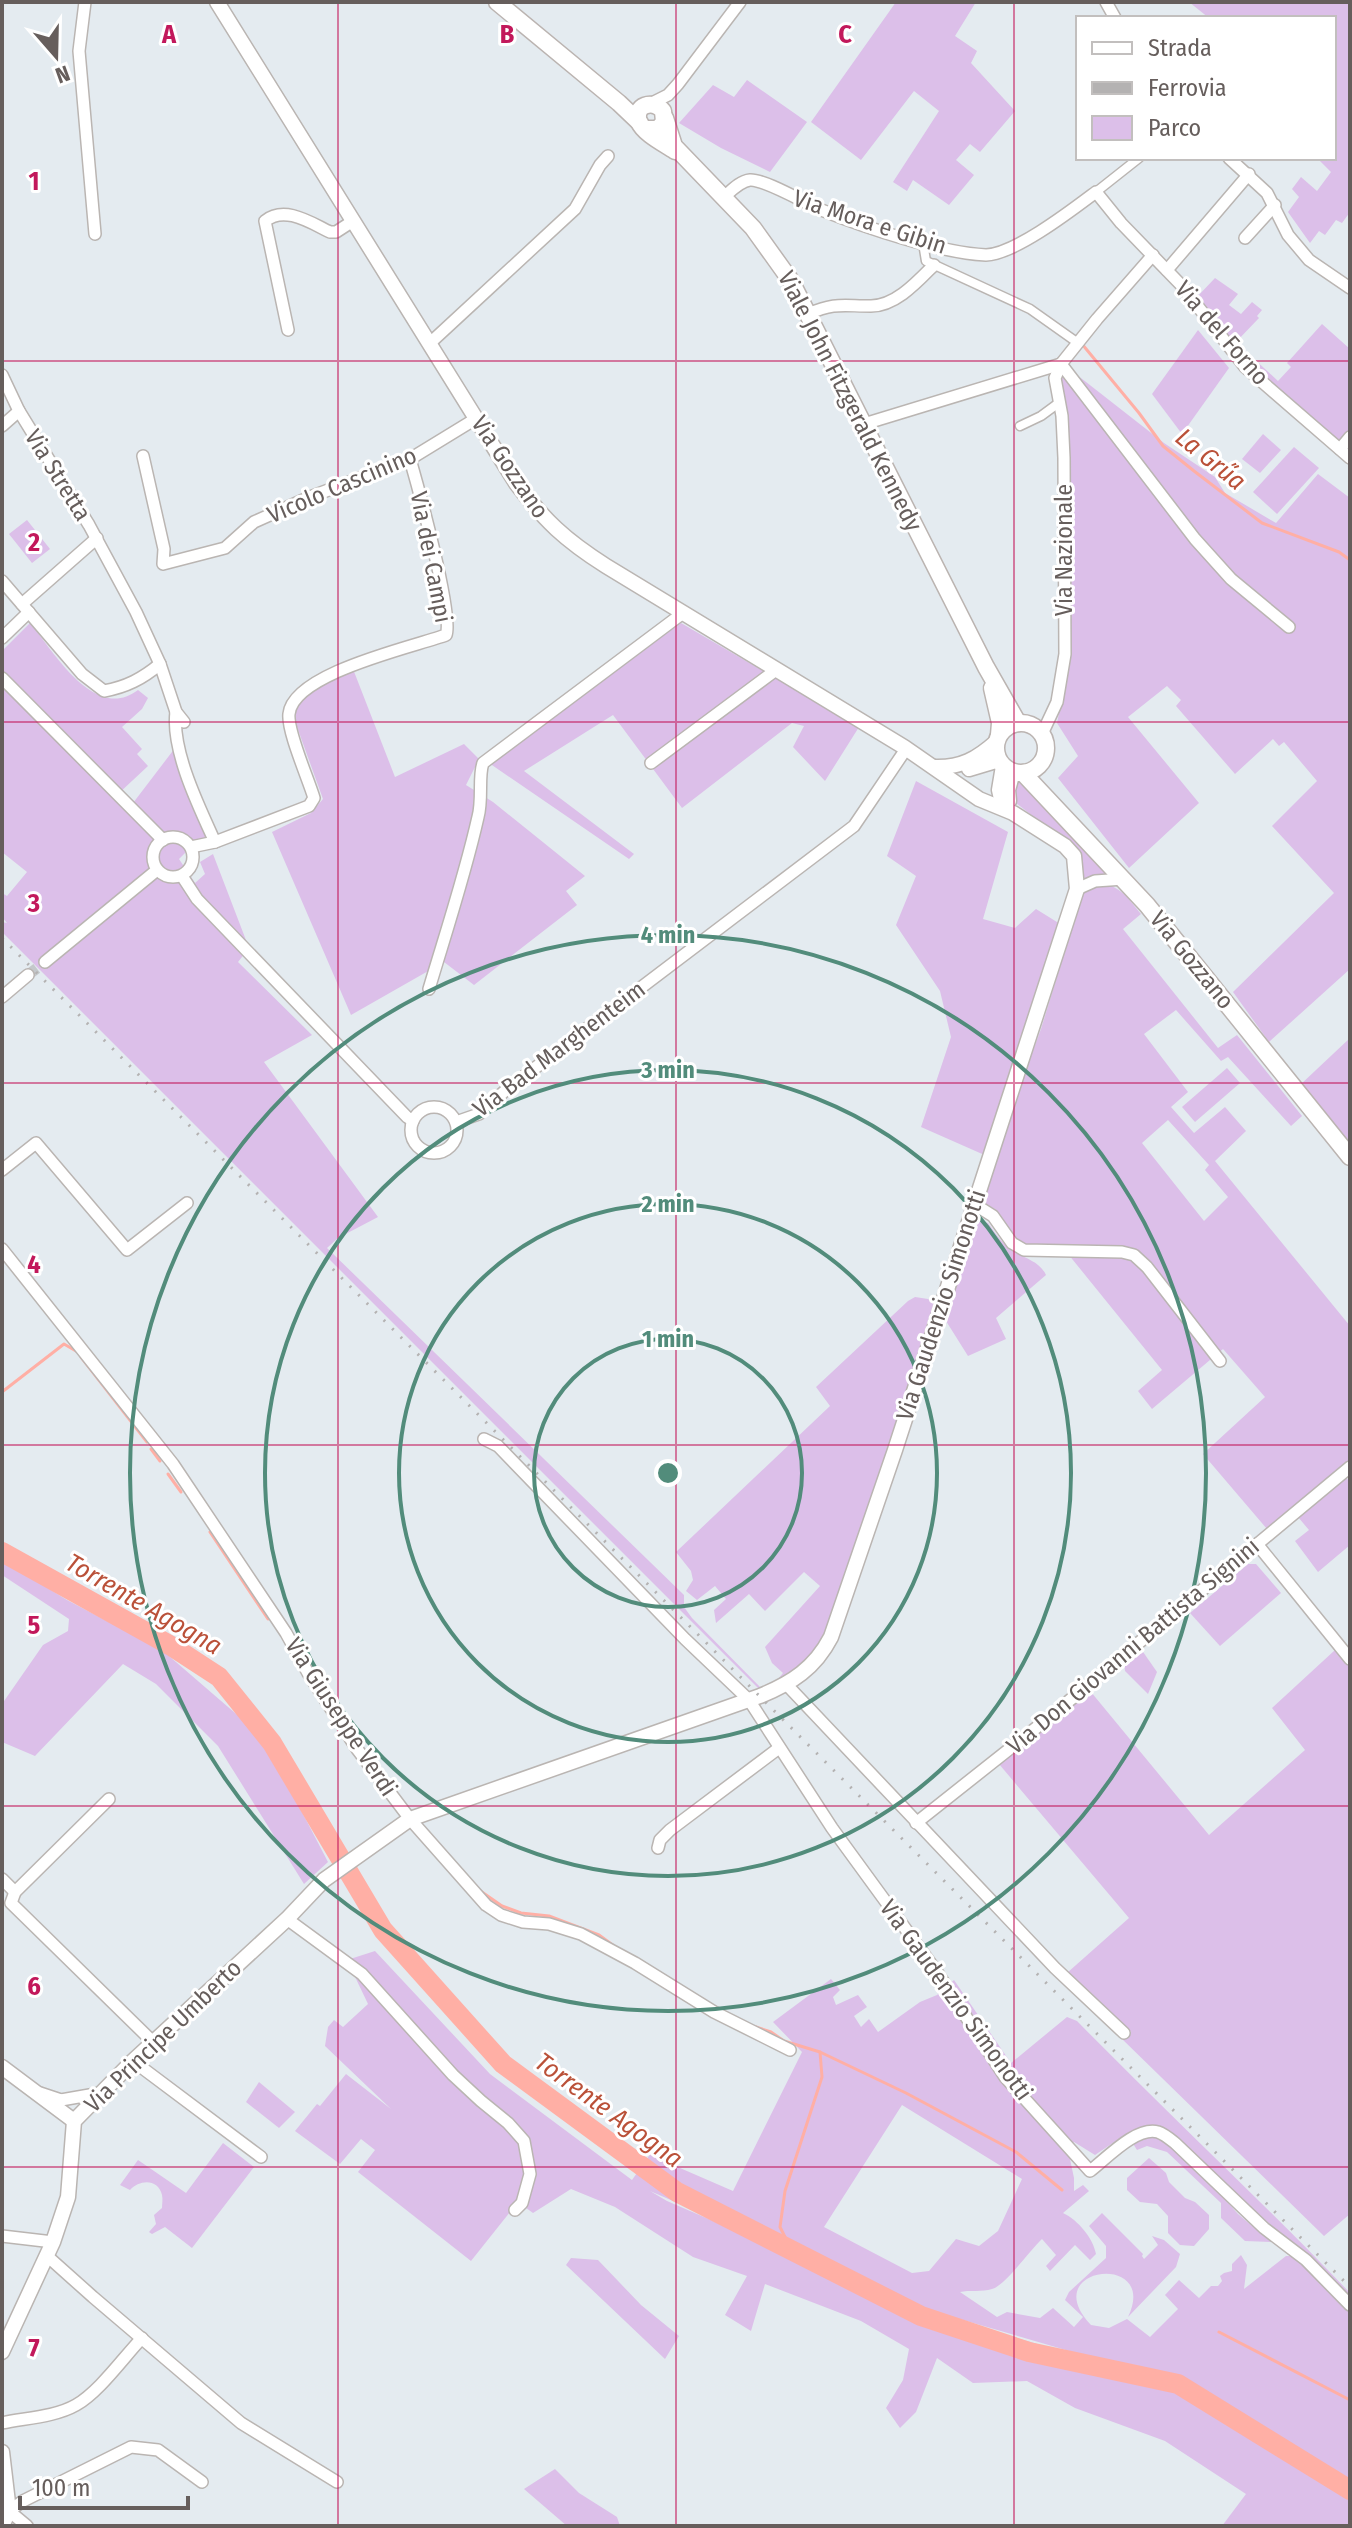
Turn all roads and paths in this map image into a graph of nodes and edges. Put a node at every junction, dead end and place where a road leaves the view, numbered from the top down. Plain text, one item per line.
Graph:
1 (85, 2) edge
2 (217, 2) edge
3 (497, 2) edge
4 (740, 2) edge
5 (668, 95) junction
6 (619, 103) junction
7 (648, 104) junction
8 (665, 117) junction
9 (642, 126) junction
10 (608, 156) dead end
11 (683, 157) junction
12 (1136, 160) edge
13 (1232, 160) edge
14 (1249, 174) junction
15 (1096, 192) junction
16 (724, 197) junction
17 (1275, 205) junction
18 (353, 221) junction
19 (95, 234) dead end
20 (1245, 238) dead end
21 (923, 243) junction
22 (1153, 255) junction
23 (934, 265) junction
24 (1167, 270) junction
25 (1350, 288) edge
26 (808, 314) junction
27 (288, 330) dead end
28 (1078, 343) junction
29 (429, 344) junction
30 (1061, 364) junction
31 (2, 375) edge
32 (1060, 402) junction
33 (19, 411) junction
34 (477, 418) junction
35 (864, 424) junction
36 (2, 426) edge
37 (1020, 426) dead end
38 (1350, 437) edge
39 (1340, 449) junction
40 (143, 456) dead end
41 (1350, 458) edge
42 (410, 459) junction
43 (97, 538) junction
44 (2, 581) edge
45 (26, 608) junction
46 (683, 613) junction
47 (1289, 627) dead end
48 (2, 638) edge
49 (160, 664) junction
50 (986, 667) junction
51 (776, 670) junction
52 (2, 678) edge
53 (1018, 723) junction
54 (1042, 734) junction
55 (998, 738) junction
56 (906, 749) junction
57 (651, 763) dead end
58 (1040, 765) junction
59 (934, 767) junction
60 (1010, 768) junction
61 (1058, 809) junction
62 (1008, 811) junction
63 (163, 840) junction
64 (215, 842) junction
65 (191, 847) junction
66 (157, 870) junction
67 (1076, 870) joint
68 (182, 876) junction
69 (1124, 879) junction
70 (1077, 889) junction
71 (47, 961) tunnel mouth
72 (28, 975) tunnel mouth
73 (429, 989) dead end
74 (2, 997) edge
75 (413, 1121) junction
76 (456, 1122) junction
77 (1350, 1157) edge
78 (2, 1170) edge
79 (187, 1203) dead end
80 (974, 1204) junction
81 (2, 1249) edge
82 (1220, 1361) dead end
83 (484, 1439) dead end
84 (1350, 1467) edge
85 (1257, 1544) junction
86 (1350, 1659) edge
87 (787, 1685) junction
88 (749, 1700) junction
89 (779, 1748) junction
90 (109, 1799) dead end
91 (410, 1819) junction
92 (916, 1823) junction
93 (658, 1848) dead end
94 (2, 1879) edge
95 (324, 1880) joint
96 (15, 1892) junction
97 (287, 1919) junction
98 (1124, 2033) dead end
99 (154, 2043) junction
100 (790, 2050) dead end
101 (133, 2061) junction
102 (2, 2067) edge
103 (39, 2093) junction
104 (102, 2093) junction
105 (74, 2121) junction
106 (261, 2157) dead end
107 (515, 2210) dead end
108 (2, 2236) edge
109 (50, 2248) junction
110 (1350, 2305) edge
111 (142, 2338) junction
112 (2, 2352) edge
113 (2, 2423) edge
114 (2, 2452) edge
115 (3, 2473) edge
116 (202, 2482) dead end
117 (337, 2482) dead end
118 (9, 2511) junction
119 (2, 2526) edge
120 (27, 2526) edge

1 - 19 street
2 - 18 street, Via Gozzano
3 - 6 main road, Viale John Fitzgerald Kennedy
4 - 5 street
5 - 7 street
5 - 8 street
6 - 7 main road
6 - 9 main road, Viale John Fitzgerald Kennedy
7 - 8 main road, Viale John Fitzgerald Kennedy
7 - 9 main road
8 - 9 main road
8 - 11 main road, Viale John Fitzgerald Kennedy
9 - 11 main road, Viale John Fitzgerald Kennedy
10 - 29 street
11 - 16 main road, Viale John Fitzgerald Kennedy
12 - 15 street, Via Mora e Gibin
13 - 14 street
14 - 17 street
14 - 24 street, Via del Forno
15 - 21 street, Via Mora e Gibin
15 - 22 street, Via del Forno
16 - 21 street, Via Mora e Gibin
16 - 26 main road, Viale John Fitzgerald Kennedy
17 - 20 street
17 - 25 street
18 - 27 street
18 - 29 street, Via Gozzano
21 - 23 street
22 - 24 street, Via del Forno
22 - 28 street
23 - 26 street
23 - 28 street
24 - 39 street, Via del Forno
26 - 35 main road, Viale John Fitzgerald Kennedy
28 - 30 street
29 - 34 street, Via Gozzano
30 - 32 street, Via Nazionale
30 - 35 street
30 - 47 street
31 - 33 street, Via Stretta
32 - 37 street
32 - 54 street, Via Nazionale
33 - 36 street, Via Stretta
33 - 43 street, Via Stretta
34 - 42 street, Vicolo Cascinino
34 - 46 street, Via Gozzano
35 - 50 main road, Viale John Fitzgerald Kennedy
38 - 39 street
39 - 41 street, Via del Forno
40 - 42 street, Vicolo Cascinino
42 - 64 street, Via dei Campi
43 - 45 street, Via Stretta
43 - 49 street, Via Stretta
44 - 45 street
45 - 48 street, Via Stretta
45 - 49 street
46 - 51 street, Via Gozzano
46 - 73 street
49 - 64 street, Via Stretta
50 - 53 main road, Viale John Fitzgerald Kennedy
50 - 55 main road, Viale John Fitzgerald Kennedy
51 - 56 street, Via Gozzano
51 - 57 street
52 - 63 street
53 - 54 main road
53 - 55 main road
54 - 58 main road
55 - 59 street
55 - 60 main road
56 - 59 street, Via Gozzano
56 - 76 street, Via Bad Marghenteim
58 - 60 main road
58 - 61 main road, Via Gozzano
59 - 60 street
59 - 62 street, Via Gozzano
60 - 61 main road, Via Gozzano
60 - 62 street
61 - 69 main road, Via Gozzano
62 - 67 street, Via Gozzano
63 - 65 street
63 - 66 street
64 - 65 street, Via dei Campi
65 - 68 street
66 - 68 street
66 - 71 street
67 - 70 street, Via Gaudenzio Simonotti
68 - 75 street
69 - 70 street
69 - 77 main road, Via Gozzano
70 - 80 street, Via Gaudenzio Simonotti
72 - 74 street
75 - 76 street
75 - 76 street
78 - 79 street
80 - 82 street
80 - 87 street, Via Gaudenzio Simonotti
81 - 91 street, Via Giuseppe Verdi
83 - 88 street
84 - 85 street, Via Don Giovanni Battista Signini
85 - 86 street
85 - 92 street, Via Don Giovanni Battista Signini
87 - 88 street, Via Gaudenzio Simonotti
87 - 92 street
88 - 89 street, Via Gaudenzio Simonotti
88 - 91 street, Via Gaudenzio Simonotti
89 - 93 street
89 - 110 street, Via Gaudenzio Simonotti
90 - 96 street
91 - 95 street, Via Gaudenzio Simonotti
91 - 100 street, Via Giuseppe Verdi
92 - 98 street
94 - 96 street
95 - 97 street, Via Principe Umberto
96 - 99 street
97 - 99 street, Via Principe Umberto
97 - 107 street
99 - 101 street, Via Principe Umberto
101 - 104 street, Via Principe Umberto
101 - 106 street
102 - 103 street
103 - 104 street
103 - 105 street
104 - 105 street, Via Principe Umberto
105 - 109 street, Via Principe Umberto
108 - 109 street
109 - 111 street
109 - 112 street, Via Principe Umberto
111 - 113 street
111 - 117 street
114 - 115 street
115 - 118 street
116 - 118 street
118 - 119 street
118 - 120 street

